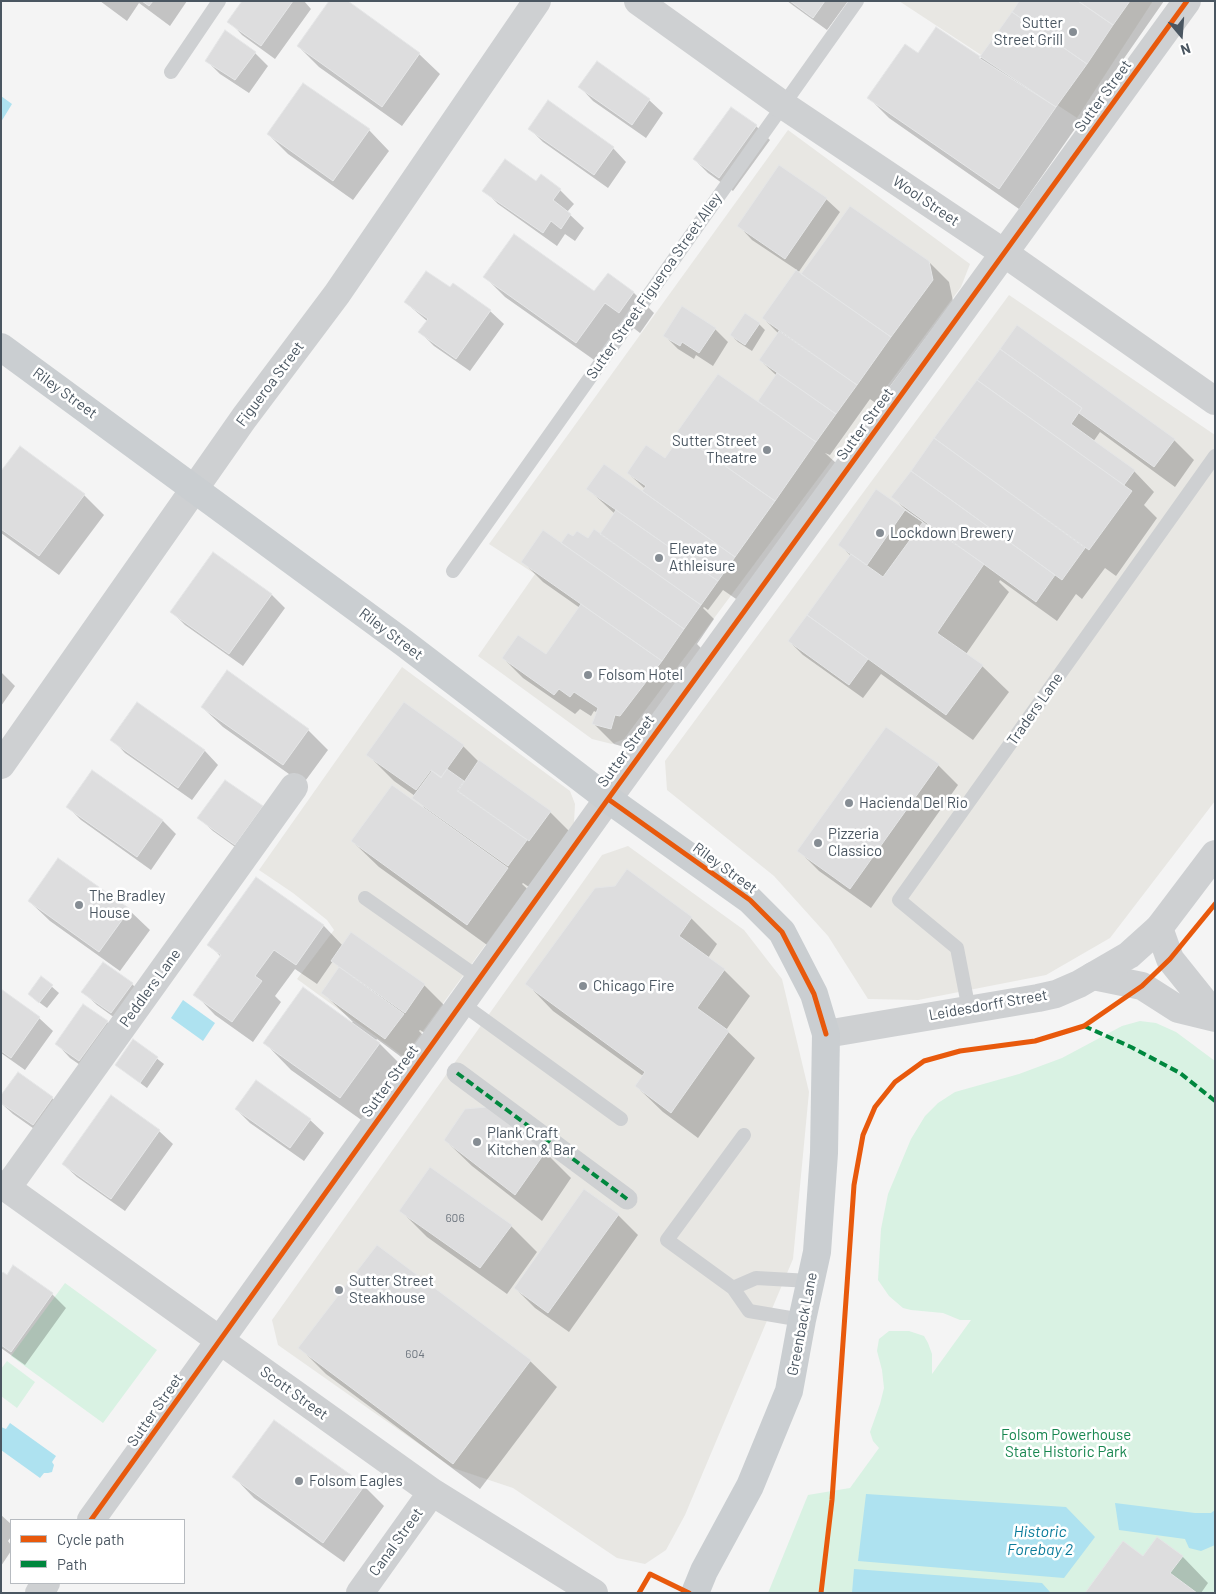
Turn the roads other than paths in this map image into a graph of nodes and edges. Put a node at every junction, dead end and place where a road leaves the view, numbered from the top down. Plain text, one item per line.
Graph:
1 (219, 1) edge
2 (537, 1) edge
3 (638, 1) edge
4 (856, 1) edge
5 (1188, 1) edge
6 (171, 72) dead end
7 (783, 104) junction
8 (1004, 254) junction
9 (1, 347) edge
10 (1215, 401) edge
11 (1215, 456) edge
12 (194, 488) junction
13 (453, 571) dead end
14 (1, 765) edge
15 (294, 788) dead end
16 (608, 799) junction
17 (1215, 854) edge
18 (365, 898) dead end
19 (1159, 928) junction
20 (1093, 976) junction
21 (479, 978) junction
22 (461, 1003) junction
23 (969, 1010) junction
24 (1215, 1016) edge
25 (826, 1034) junction
26 (457, 1073) dead end
27 (621, 1119) dead end
28 (744, 1135) dead end
29 (3, 1189) edge
30 (627, 1199) dead end
31 (810, 1282) junction
32 (733, 1288) junction
33 (802, 1320) junction
34 (220, 1340) junction
35 (432, 1492) junction
36 (92, 1519) edge
37 (360, 1593) edge
38 (594, 1593) edge
39 (695, 1593) edge

1 - 6 lane
2 - 12 street, Figueroa Street
3 - 7 street, Wool Street
4 - 7 lane, Sutter Street Figueroa Street Alley
5 - 8 street, Sutter Street
7 - 8 street, Wool Street
7 - 13 lane, Sutter Street Figueroa Street Alley
8 - 10 street, Wool Street
8 - 16 street, Sutter Street
9 - 12 main road, Riley Street
11 - 23 lane, Traders Lane
12 - 14 street, Figueroa Street
12 - 16 main road, Riley Street
15 - 29 street, Peddlers Lane
16 - 21 street, Sutter Street
16 - 25 main road, Riley Street
17 - 19 street, Leidesdorff Street
18 - 21 lane
19 - 20 street, Leidesdorff Street
19 - 24 street
20 - 23 street, Leidesdorff Street
20 - 24 street
21 - 22 street, Sutter Street
22 - 27 lane
22 - 34 street, Sutter Street
23 - 25 street, Leidesdorff Street
25 - 31 main road, Greenback Lane
26 - 30 street
28 - 32 lane
29 - 34 street, Scott Street
31 - 32 lane
31 - 33 main road, Greenback Lane
32 - 33 lane
33 - 39 main road, Greenback Lane
34 - 35 street, Scott Street
34 - 36 street, Sutter Street
35 - 37 street, Canal Street
35 - 38 street, Scott Street

